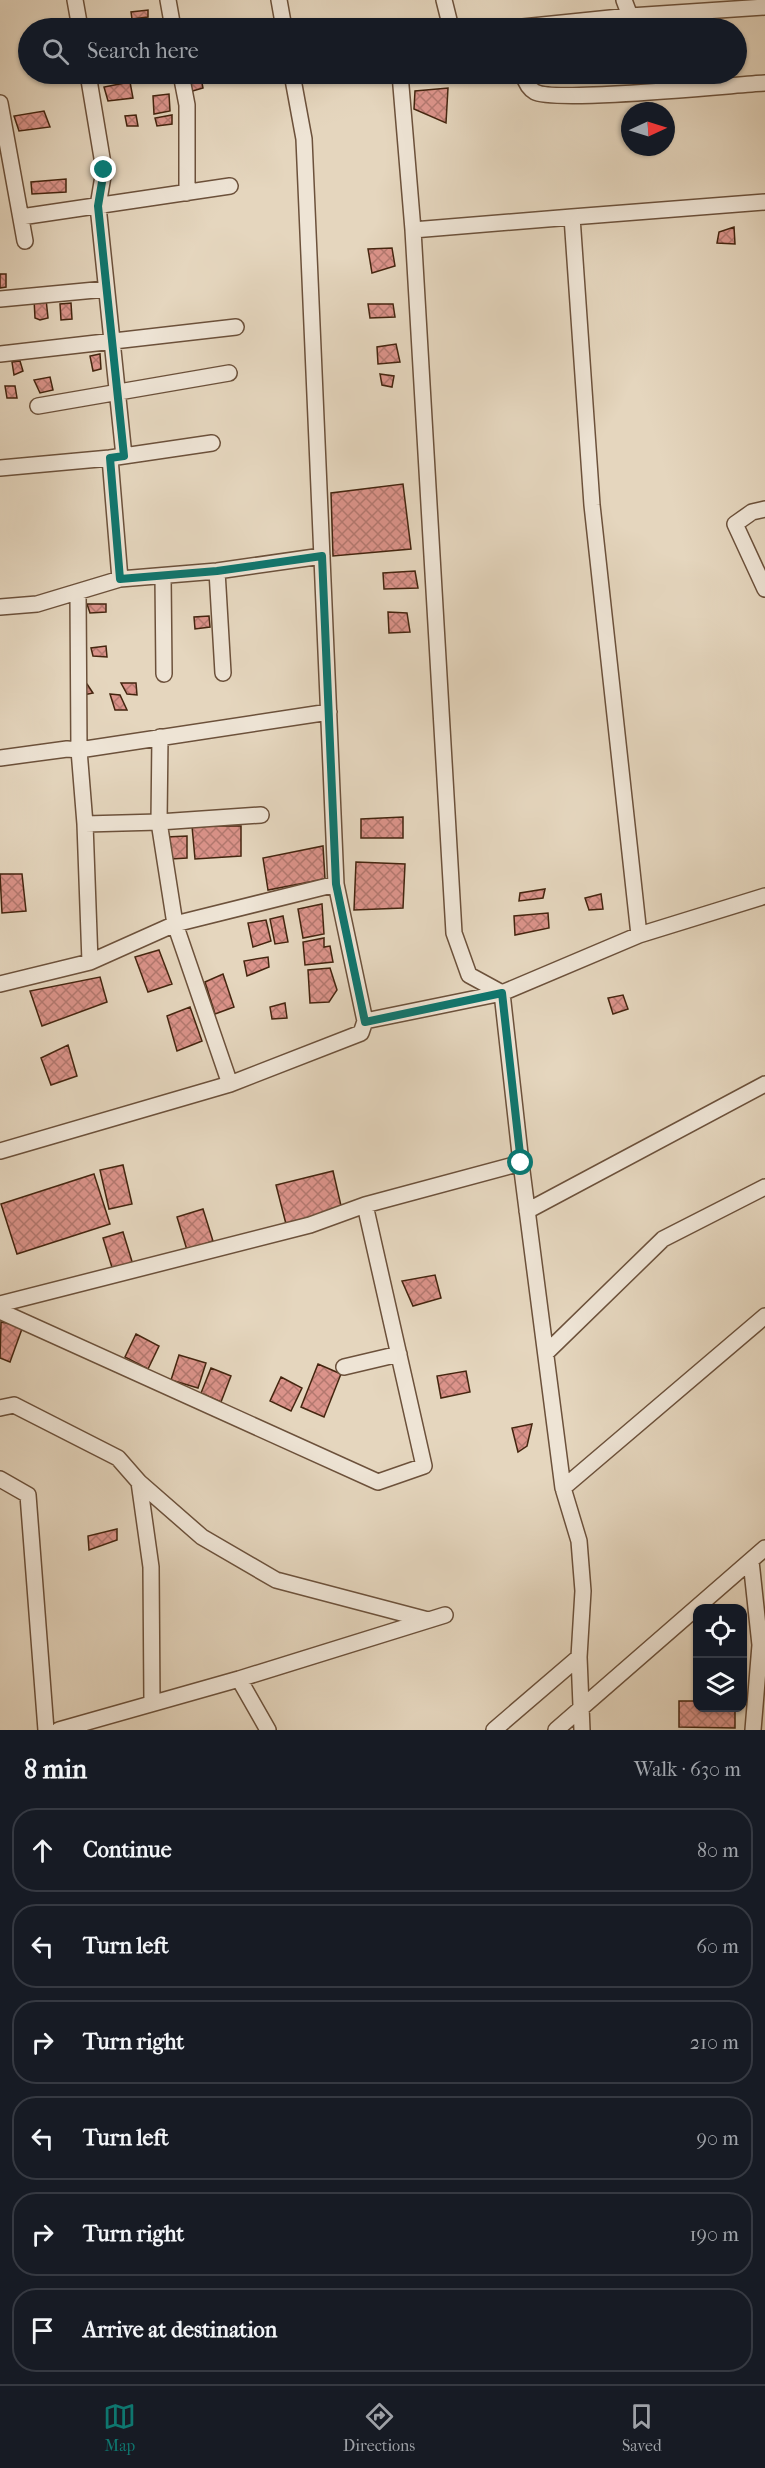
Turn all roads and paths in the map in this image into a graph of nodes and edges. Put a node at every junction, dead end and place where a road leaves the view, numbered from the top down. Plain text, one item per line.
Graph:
1 (75, 0) edge
2 (168, 0) edge
3 (279, 0) edge
4 (444, 0) edge
5 (624, 0) edge
6 (765, 7) edge
7 (630, 16) junction
8 (78, 18) edge
9 (171, 18) edge
10 (282, 18) edge
11 (448, 18) edge
12 (612, 18) edge
13 (765, 83) edge
14 (90, 84) edge
15 (183, 84) edge
16 (294, 84) edge
17 (401, 84) edge
18 (528, 84) edge
19 (0, 103) edge
20 (230, 186) dead end
21 (187, 193) junction
22 (765, 202) edge
23 (98, 206) junction
24 (21, 217) junction
25 (572, 217) junction
26 (413, 230) junction
27 (25, 241) dead end
28 (106, 289) junction
29 (0, 299) edge
30 (236, 327) dead end
31 (112, 342) junction
32 (0, 354) edge
33 (229, 373) dead end
34 (117, 392) junction
35 (38, 406) dead end
36 (212, 443) dead end
37 (117, 457) junction
38 (0, 468) edge
39 (765, 509) edge
40 (322, 556) junction
41 (217, 571) junction
42 (163, 576) junction
43 (120, 579) junction
44 (765, 590) edge
45 (78, 593) junction
46 (0, 607) edge
47 (164, 674) dead end
48 (223, 674) dead end
49 (329, 712) junction
50 (160, 737) junction
51 (80, 750) junction
52 (0, 758) edge
53 (261, 815) dead end
54 (159, 822) junction
55 (85, 824) junction
56 (336, 884) junction
57 (765, 896) edge
58 (175, 924) junction
59 (639, 935) junction
60 (90, 962) junction
61 (0, 984) edge
62 (502, 993) junction
63 (365, 1022) junction
64 (230, 1084) junction
65 (765, 1084) edge
66 (0, 1151) edge
67 (521, 1163) junction
68 (765, 1187) edge
69 (365, 1204) junction
70 (527, 1211) junction
71 (0, 1304) edge
72 (0, 1311) edge
73 (765, 1316) edge
74 (546, 1353) junction
75 (399, 1354) junction
76 (344, 1367) dead end
77 (0, 1408) edge
78 (0, 1479) edge
79 (139, 1482) junction
80 (563, 1488) junction
81 (765, 1548) edge
82 (751, 1561) junction
83 (445, 1615) dead end
84 (428, 1620) junction
85 (763, 1648) edge
86 (579, 1657) junction
87 (239, 1679) junction
88 (152, 1703) junction
89 (582, 1708) junction
90 (46, 1730) edge
91 (59, 1730) edge
92 (268, 1730) edge
93 (494, 1730) edge
94 (556, 1730) edge
95 (582, 1730) edge
96 (753, 1730) edge

1 - 8 street
2 - 9 street
3 - 10 street
4 - 11 street
5 - 7 street
6 - 7 street
7 - 12 street
13 - 18 street
14 - 23 street
15 - 21 street
16 - 40 street
17 - 26 street
19 - 24 street
20 - 21 street
21 - 23 street
22 - 25 street
23 - 24 street
23 - 28 street
24 - 27 street
25 - 26 street
25 - 59 street
26 - 62 street
28 - 29 street
28 - 31 street
30 - 31 street
31 - 32 street
31 - 34 street
33 - 34 street
34 - 35 street
34 - 37 street
36 - 37 street
37 - 38 street
37 - 43 street
39 - 44 street
40 - 41 street
40 - 49 street
41 - 42 street
41 - 48 street
42 - 43 street
42 - 47 street
43 - 45 street
45 - 46 street
45 - 51 street
49 - 50 street
49 - 56 street
50 - 51 street
50 - 54 street
51 - 52 street
51 - 55 street
53 - 54 street
54 - 55 street
54 - 58 street
55 - 60 street
56 - 58 street
56 - 63 street
57 - 59 street
58 - 60 street
58 - 64 street
59 - 62 street
60 - 61 street
62 - 63 street
62 - 67 street
63 - 64 street
64 - 66 street
65 - 70 street
67 - 69 street
67 - 70 street
68 - 74 street
69 - 71 street
69 - 75 street
70 - 74 street
72 - 75 street
73 - 80 street
74 - 80 street
75 - 76 street
77 - 79 street
78 - 90 street
79 - 84 street
79 - 88 street
80 - 86 street
81 - 82 street
82 - 85 street
82 - 89 street
83 - 84 street
84 - 87 street
85 - 96 street
86 - 89 street
86 - 93 street
87 - 88 street
87 - 92 street
88 - 91 street
89 - 94 street
89 - 95 street

